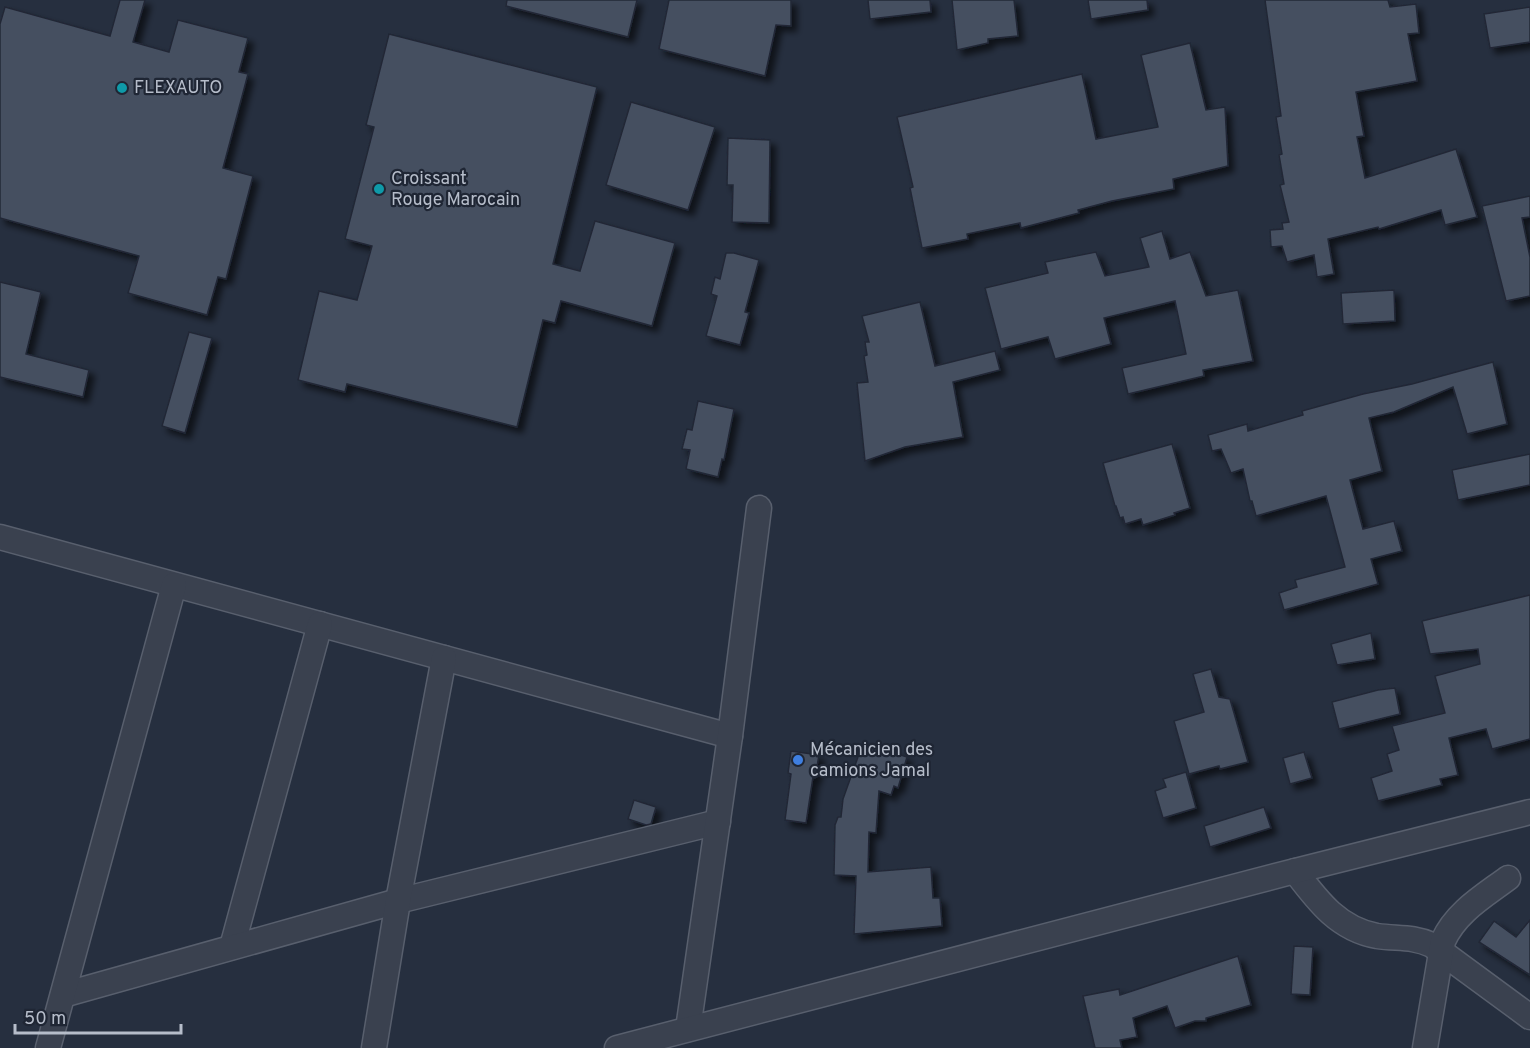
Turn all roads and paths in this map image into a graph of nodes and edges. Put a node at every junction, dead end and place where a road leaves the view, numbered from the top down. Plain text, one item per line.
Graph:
1 (759, 508) dead end
2 (0, 537) edge
3 (174, 585) junction
4 (320, 624) junction
5 (444, 658) junction
6 (730, 736) junction
7 (1530, 812) edge
8 (718, 822) junction
9 (1294, 871) junction
10 (1508, 878) dead end
11 (398, 901) junction
12 (232, 947) junction
13 (1441, 952) junction
14 (63, 995) junction
15 (1530, 1017) edge
16 (688, 1029) junction
17 (48, 1048) edge
18 (375, 1048) edge
19 (617, 1048) edge
20 (1425, 1048) edge

1 - 6 street
2 - 3 street
3 - 4 street
3 - 14 street
4 - 5 street
4 - 12 street
5 - 6 street
5 - 11 street
6 - 8 street
7 - 9 street
8 - 11 street
8 - 16 street
9 - 13 street
9 - 16 street
10 - 13 street
11 - 12 street
11 - 18 street
12 - 14 street
13 - 15 street
13 - 20 street
14 - 17 street
16 - 19 street

